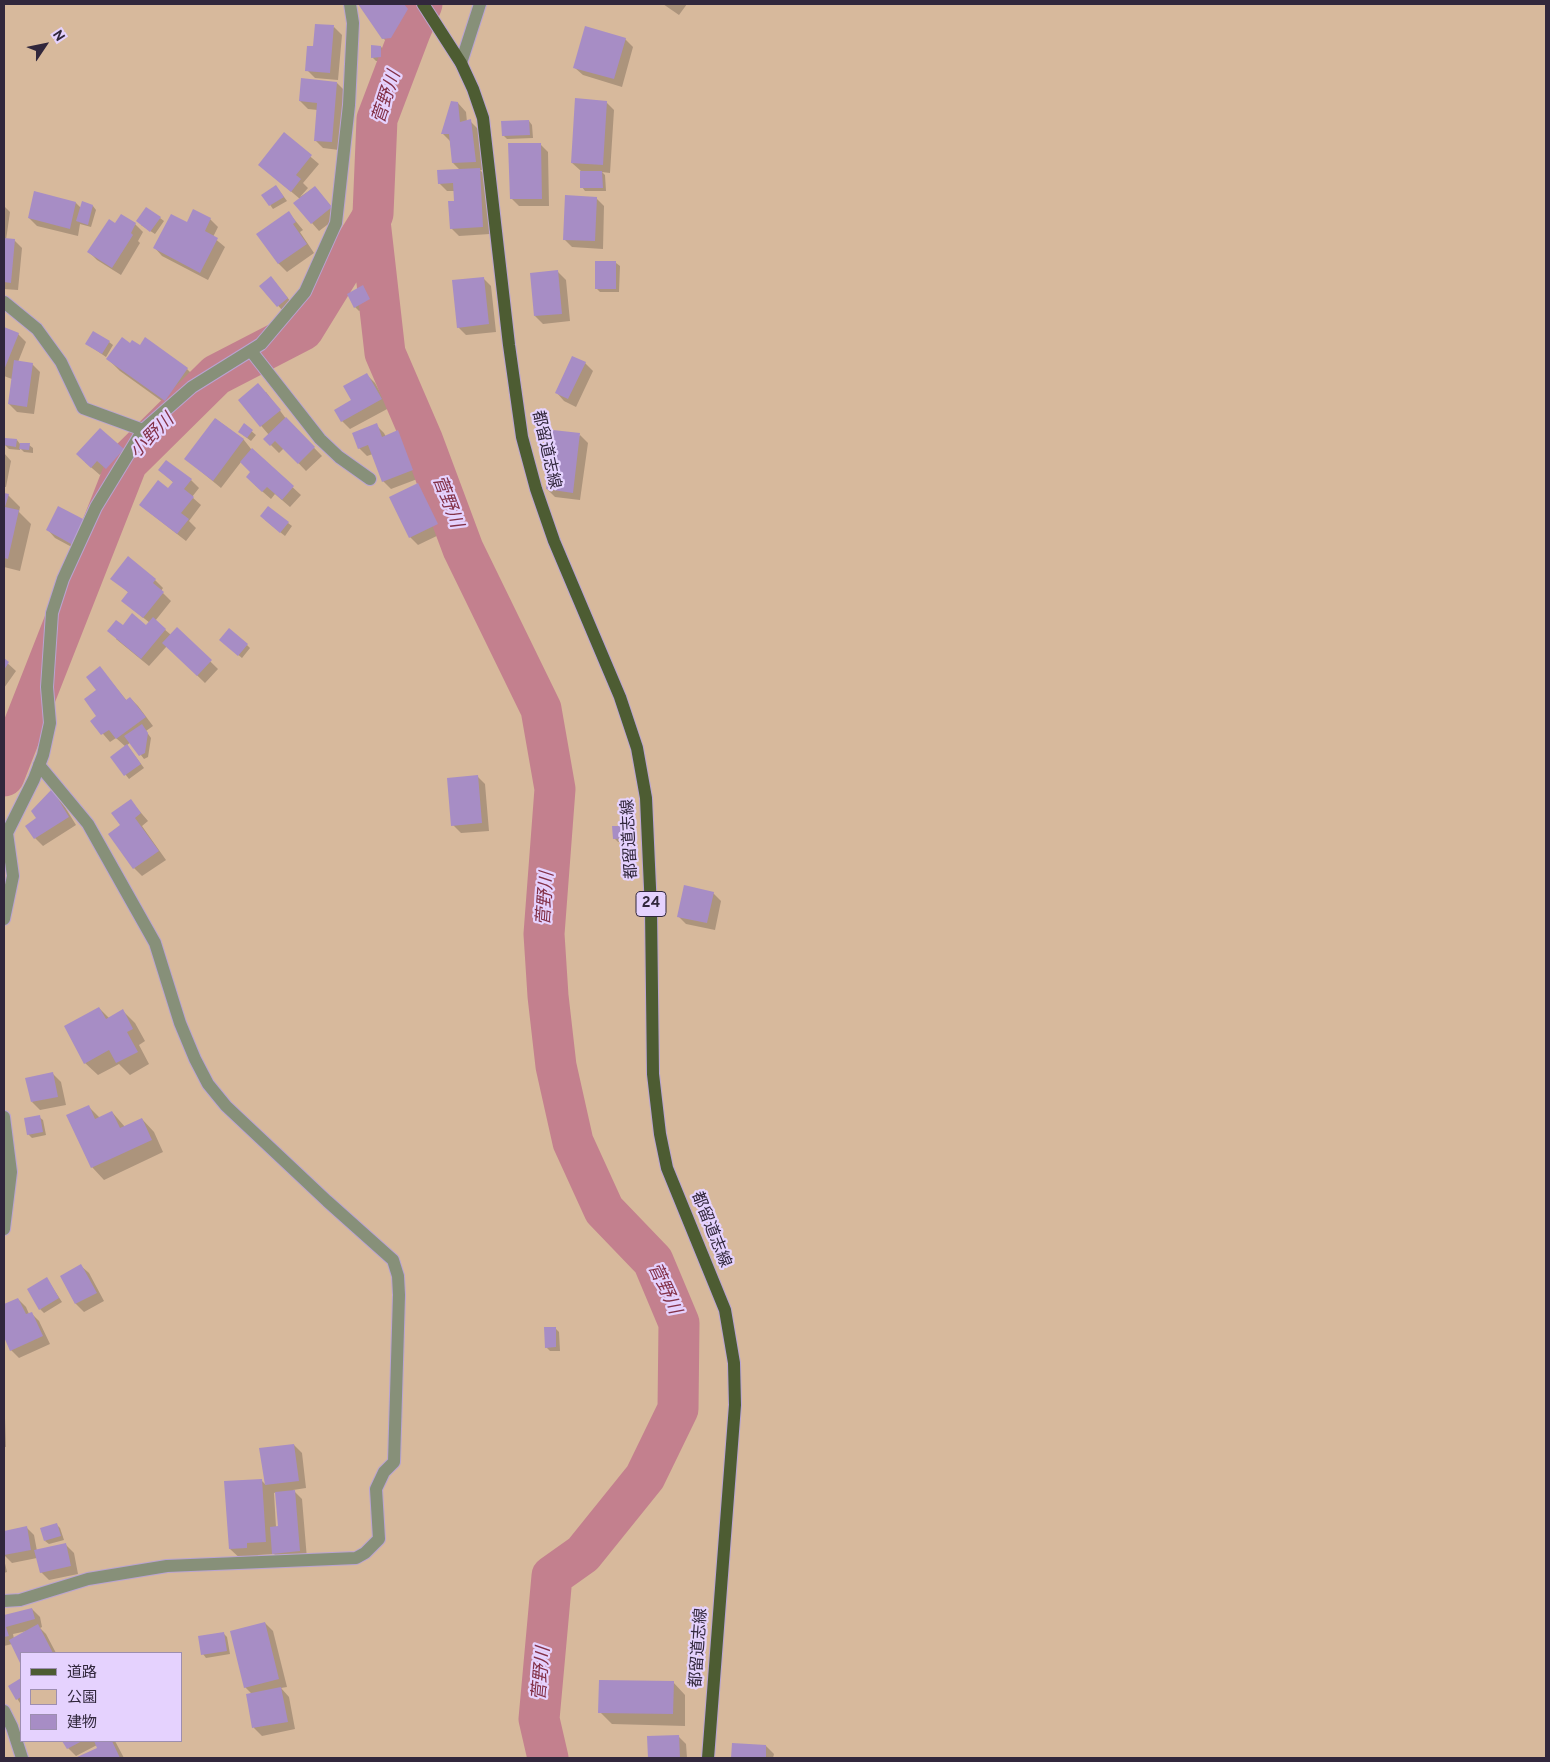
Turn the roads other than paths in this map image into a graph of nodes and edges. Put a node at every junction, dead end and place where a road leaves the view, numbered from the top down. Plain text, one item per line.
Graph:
1 (350, 4) edge
2 (423, 4) edge
3 (480, 4) edge
4 (461, 63) junction
5 (4, 302) edge
6 (251, 350) junction
7 (143, 430) junction
8 (370, 479) dead end
9 (39, 765) junction
10 (5, 832) edge
11 (4, 919) edge
12 (4, 1117) edge
13 (4, 1229) edge
14 (4, 1601) edge
15 (4, 1710) edge
16 (22, 1758) edge
17 (708, 1758) edge

1 - 6 street
2 - 4 main road, 都留道志線 / 24
3 - 4 street
4 - 17 main road, 都留道志線 / 24
5 - 7 street
6 - 7 street
6 - 8 street
7 - 9 street
9 - 10 street
9 - 14 street
10 - 11 street
12 - 13 street
15 - 16 street

